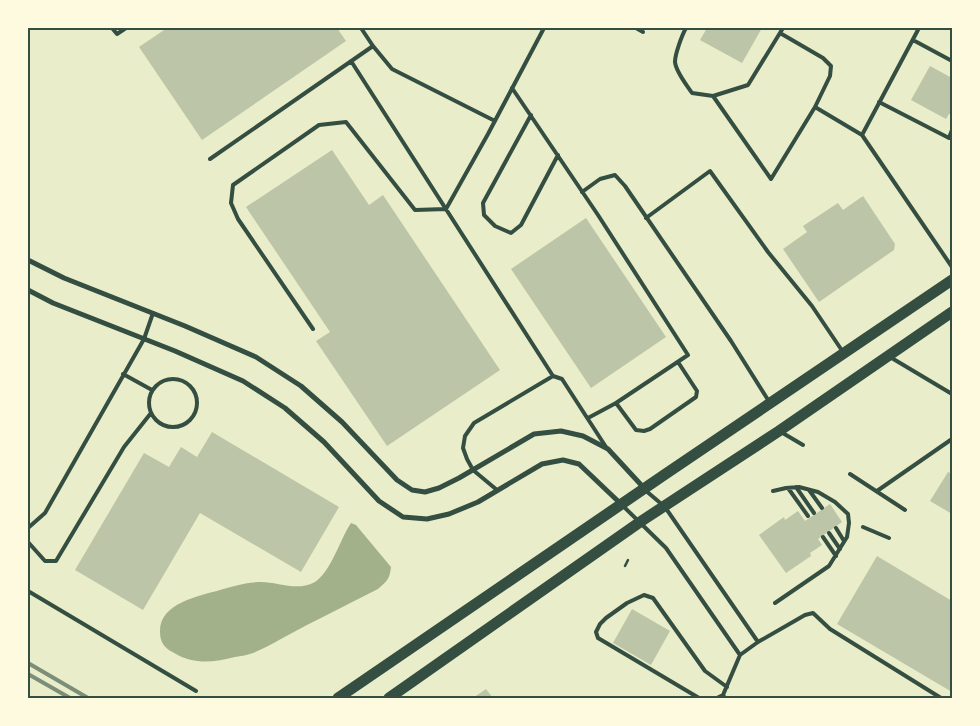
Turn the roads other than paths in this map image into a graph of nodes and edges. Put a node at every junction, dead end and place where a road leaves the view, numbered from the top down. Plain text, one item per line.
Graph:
1 (112, 28) edge
2 (126, 28) edge
3 (361, 28) edge
4 (544, 28) edge
5 (636, 28) edge
6 (686, 28) edge
7 (783, 28) edge
8 (919, 28) edge
9 (643, 32) dead end
10 (780, 33) junction
11 (913, 40) junction
12 (373, 46) junction
13 (351, 61) junction
14 (952, 61) edge
15 (512, 88) junction
16 (713, 96) junction
17 (879, 102) junction
18 (815, 107) junction
19 (531, 115) junction
20 (494, 121) junction
21 (952, 130) edge
22 (862, 135) junction
23 (558, 155) junction
24 (210, 159) dead end
25 (582, 192) junction
26 (446, 209) junction
27 (646, 218) junction
28 (28, 260) edge
29 (952, 267) edge
30 (952, 280) edge
31 (28, 290) edge
32 (952, 312) edge
33 (153, 313) junction
34 (313, 329) dead end
35 (144, 339) junction
36 (844, 354) junction
37 (888, 356) junction
38 (678, 362) junction
39 (123, 374) junction
40 (554, 376) junction
41 (152, 390) junction
42 (952, 394) edge
43 (616, 403) junction
44 (770, 403) junction
45 (151, 413) junction
46 (588, 418) junction
47 (779, 431) junction
48 (952, 440) edge
49 (803, 445) dead end
50 (608, 449) junction
51 (473, 470) junction
52 (850, 474) dead end
53 (788, 488) junction
54 (796, 488) junction
55 (644, 489) junction
56 (497, 490) junction
57 (809, 490) junction
58 (774, 491) dead end
59 (877, 491) junction
60 (621, 504) junction
61 (665, 507) junction
62 (822, 508) dead end
63 (905, 510) dead end
64 (814, 513) dead end
65 (808, 516) dead end
66 (640, 522) junction
67 (862, 527) dead end
68 (28, 528) edge
69 (836, 528) dead end
70 (829, 533) dead end
71 (823, 537) dead end
72 (889, 538) dead end
73 (844, 541) junction
74 (28, 542) edge
75 (840, 549) junction
76 (836, 556) junction
77 (28, 591) edge
78 (776, 603) dead end
79 (758, 642) junction
80 (740, 656) junction
81 (727, 687) junction
82 (196, 691) dead end
83 (724, 697) edge
84 (338, 698) edge
85 (389, 698) edge
86 (699, 698) edge
87 (717, 698) edge
88 (941, 698) edge

1 - 2 lane
3 - 12 lane
4 - 15 lane
5 - 9 lane
6 - 16 lane
7 - 10 lane
8 - 11 lane
10 - 16 lane
10 - 18 lane
11 - 14 lane
11 - 17 lane
12 - 13 lane
12 - 20 lane
13 - 24 lane
13 - 26 lane
15 - 19 lane
15 - 20 lane
16 - 18 lane
17 - 21 lane
17 - 22 lane
18 - 22 lane
19 - 23 lane
19 - 23 lane
20 - 26 lane
22 - 29 lane
23 - 25 lane
25 - 27 lane
25 - 38 lane
26 - 34 lane
26 - 40 lane
27 - 36 lane
27 - 44 lane
28 - 33 street
30 - 36 main road
31 - 35 street
32 - 37 main road
33 - 35 lane
33 - 51 street
35 - 39 lane
35 - 56 street
36 - 44 main road
37 - 42 lane
37 - 47 main road
38 - 43 lane
38 - 43 lane
39 - 41 lane
39 - 68 lane
40 - 46 lane
40 - 51 lane
41 - 45 lane
41 - 45 lane
43 - 46 lane
44 - 55 main road
45 - 74 lane
46 - 50 lane
47 - 49 lane
47 - 61 main road
48 - 59 lane
50 - 51 street
50 - 55 street
51 - 56 lane
52 - 59 lane
53 - 54 lane
53 - 58 lane
53 - 65 lane
54 - 57 lane
54 - 64 lane
55 - 60 main road
55 - 61 lane
56 - 60 street
57 - 62 lane
57 - 73 lane
59 - 63 lane
60 - 66 lane
60 - 84 main road
61 - 66 main road
61 - 79 lane
66 - 80 lane
66 - 85 main road
67 - 72 lane
69 - 73 lane
70 - 75 lane
71 - 76 lane
73 - 75 lane
75 - 76 lane
76 - 78 lane
77 - 82 lane
79 - 80 lane
79 - 88 lane
80 - 81 lane
81 - 83 lane
81 - 86 lane
83 - 87 lane

